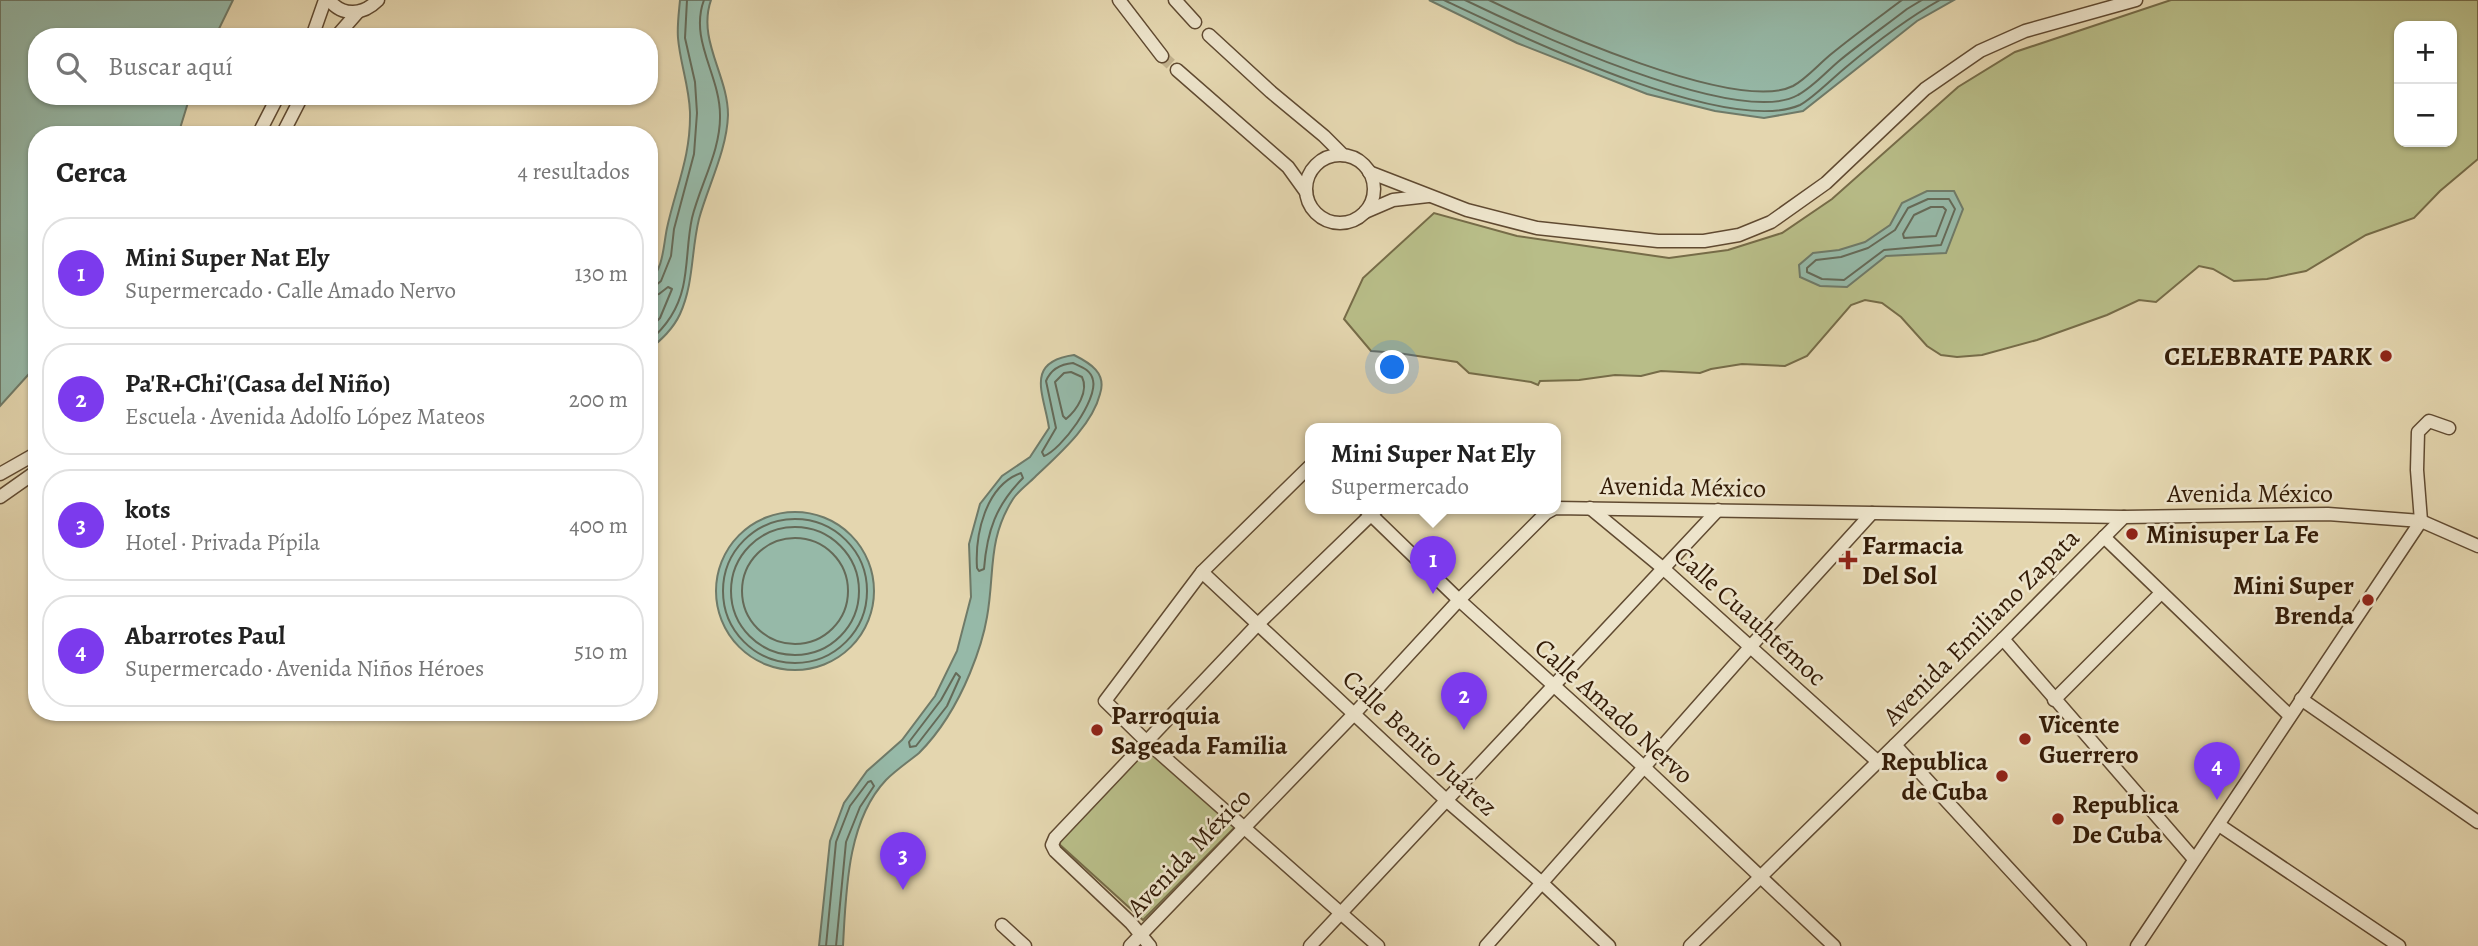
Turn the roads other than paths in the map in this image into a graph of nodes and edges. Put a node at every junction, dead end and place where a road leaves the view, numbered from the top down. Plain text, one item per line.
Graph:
1 (327, 0) edge
2 (377, 0) edge
3 (1119, 0) edge
4 (1175, 0) edge
5 (2136, 0) edge
6 (357, 13) junction
7 (1195, 22) dead end
8 (316, 28) edge
9 (344, 28) edge
10 (1209, 35) dead end
11 (1162, 56) tunnel mouth
12 (1177, 70) tunnel mouth
13 (273, 105) edge
14 (297, 105) edge
15 (263, 126) edge
16 (287, 126) edge
17 (1343, 155) junction
18 (1369, 172) junction
19 (1306, 192) junction
20 (1428, 197) junction
21 (1365, 212) junction
22 (2449, 428) dead end
23 (28, 458) edge
24 (1305, 472) edge
25 (0, 474) edge
26 (28, 477) edge
27 (0, 497) edge
28 (1561, 508) edge
29 (1590, 508) junction
30 (1718, 510) junction
31 (1872, 513) junction
32 (1367, 514) edge
33 (1375, 514) edge
34 (1545, 514) edge
35 (2124, 517) junction
36 (2421, 521) junction
37 (2104, 537) junction
38 (2478, 546) edge
39 (1665, 570) junction
40 (1202, 572) junction
41 (2161, 593) junction
42 (1459, 600) junction
43 (1258, 624) junction
44 (2003, 639) junction
45 (1751, 646) junction
46 (1552, 686) junction
47 (2301, 699) junction
48 (2054, 700) junction
49 (1354, 715) junction
50 (2290, 716) junction
51 (1146, 741) junction
52 (1895, 745) junction
53 (1877, 761) junction
54 (1645, 768) junction
55 (1446, 800) junction
56 (2478, 822) edge
57 (2219, 825) junction
58 (1245, 827) junction
59 (2194, 859) junction
60 (1760, 877) junction
61 (1542, 883) junction
62 (1341, 913) junction
63 (1002, 925) dead end
64 (1140, 934) junction
65 (1025, 946) edge
66 (1130, 946) edge
67 (1150, 946) edge
68 (1310, 946) edge
69 (1378, 946) edge
70 (1486, 946) edge
71 (1609, 946) edge
72 (1690, 946) edge
73 (1834, 946) edge
74 (2080, 946) edge
75 (2137, 946) edge
76 (2399, 946) edge

1 - 6 street
1 - 8 street
2 - 6 street
3 - 11 street
4 - 7 street
5 - 20 street
6 - 9 street
10 - 17 street
12 - 19 street
13 - 15 street
14 - 16 street
17 - 18 street
17 - 19 street
18 - 20 street
18 - 21 street
19 - 21 street
20 - 21 street
22 - 36 street
23 - 25 street
24 - 40 street
26 - 27 street
28 - 29 street, Avenida México
29 - 30 street, Avenida México
29 - 39 street, Calle Cuauhtémoc
30 - 31 street, Avenida México
30 - 39 street
31 - 35 street, Avenida México
31 - 45 street
32 - 43 street
33 - 42 street, Calle Amado Nervo
34 - 42 street, Avenida México
35 - 36 street, Avenida México
35 - 37 street, Avenida Emiliano Zapata
36 - 38 street, Avenida México
36 - 47 street
37 - 41 street
37 - 44 street, Avenida Emiliano Zapata
39 - 45 street, Calle Cuauhtémoc
39 - 46 street
40 - 43 street, Calle Benito Juárez
40 - 51 street
41 - 48 street
41 - 50 street
42 - 46 street, Calle Amado Nervo
42 - 49 street, Avenida México
43 - 49 street, Calle Benito Juárez
43 - 51 street
44 - 48 street
44 - 52 street, Avenida Emiliano Zapata
45 - 53 street, Calle Cuauhtémoc
45 - 54 street
46 - 54 street, Calle Amado Nervo
46 - 55 street
47 - 50 street
47 - 56 street
48 - 59 street
49 - 55 street, Calle Benito Juárez
49 - 58 street, Avenida México
50 - 57 street
51 - 58 street
51 - 64 street
52 - 53 street, Avenida Emiliano Zapata
52 - 74 street
53 - 60 street, Avenida Emiliano Zapata
54 - 60 street, Calle Amado Nervo
54 - 61 street
55 - 61 street, Calle Benito Juárez
55 - 62 street
57 - 59 street
57 - 76 street
58 - 62 street
58 - 64 street, Avenida México
59 - 75 street
60 - 72 street, Avenida Emiliano Zapata
60 - 73 street, Calle Amado Nervo
61 - 70 street
61 - 71 street, Calle Benito Juárez
62 - 68 street
62 - 69 street
63 - 65 street
64 - 66 street, Avenida México
64 - 67 street

